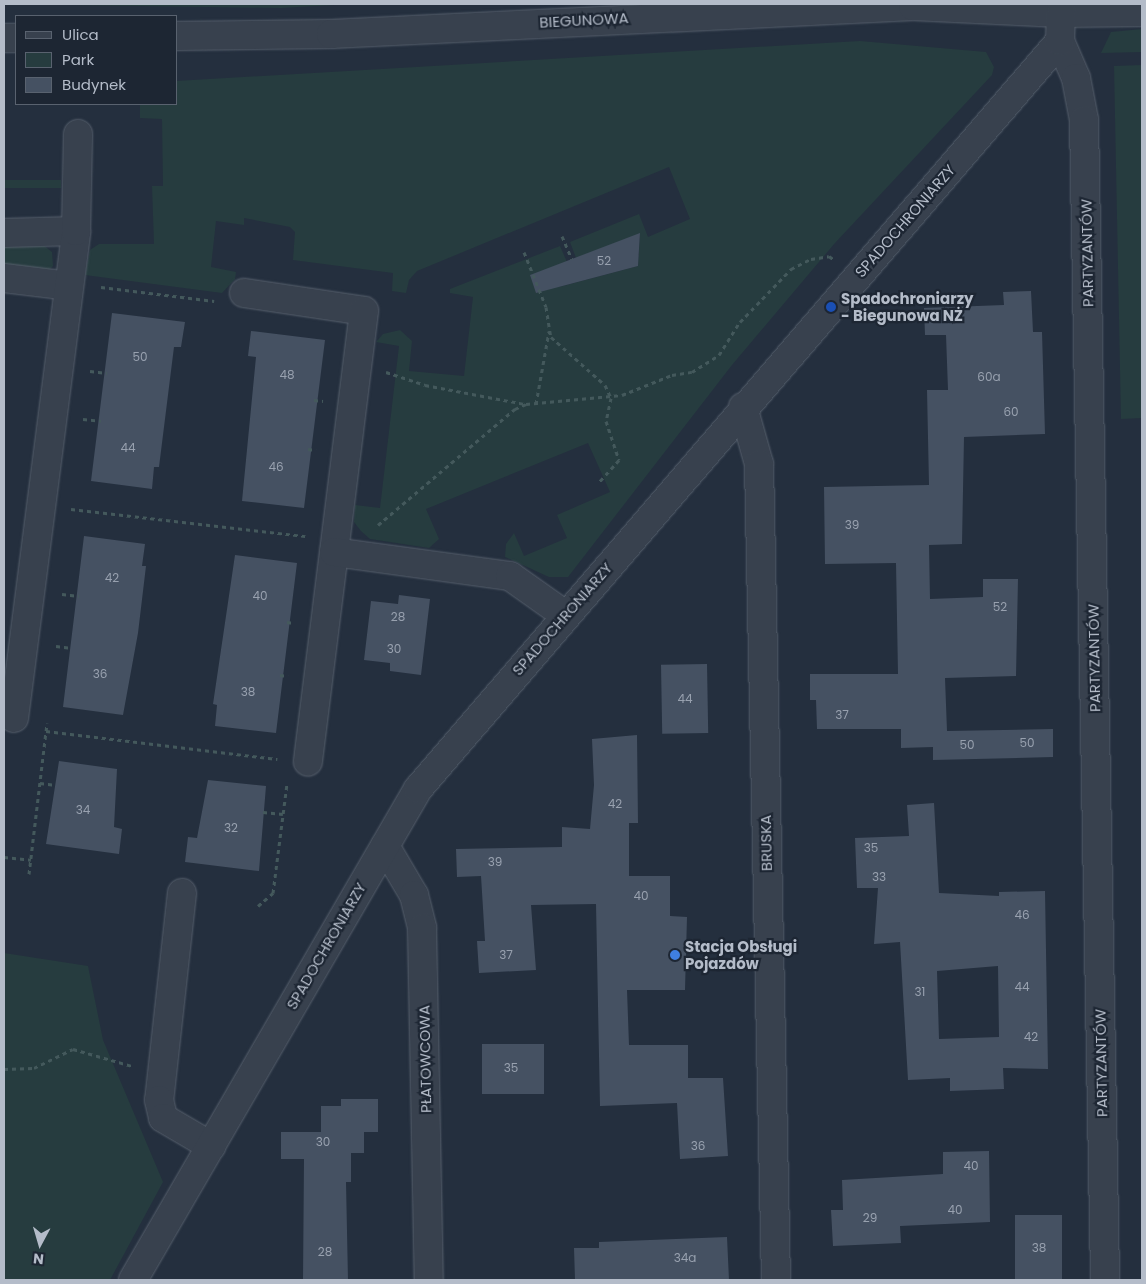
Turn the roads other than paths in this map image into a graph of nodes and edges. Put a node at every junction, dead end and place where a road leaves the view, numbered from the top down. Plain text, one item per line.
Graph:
1 (1142, 12) edge
2 (1061, 13) junction
3 (178, 36) edge
4 (1060, 40) junction
5 (78, 134) dead end
6 (76, 231) junction
7 (4, 233) edge
8 (4, 278) edge
9 (69, 286) junction
10 (244, 293) road end
11 (743, 407) junction
12 (338, 548) junction
13 (565, 615) junction
14 (14, 718) dead end
15 (299, 761) road end
16 (385, 846) junction
17 (182, 893) dead end
18 (211, 1146) junction
19 (133, 1280) edge
20 (429, 1280) edge
21 (776, 1280) edge
22 (1105, 1280) edge

1 - 2 street, BIEGUNOWA
2 - 3 street, BIEGUNOWA
2 - 4 street
4 - 11 street, SPADOCHRONIARZY
4 - 22 street, PARTYZANTÓW
5 - 6 street
6 - 7 street
6 - 9 street
8 - 9 street
9 - 14 street
10 - 12 street
11 - 13 street, SPADOCHRONIARZY
11 - 21 street, BRUSKA
12 - 13 street
12 - 15 street
13 - 16 street, SPADOCHRONIARZY
16 - 18 street, SPADOCHRONIARZY
16 - 20 street, PŁATOWCOWA
17 - 18 street
18 - 19 street, SPADOCHRONIARZY

